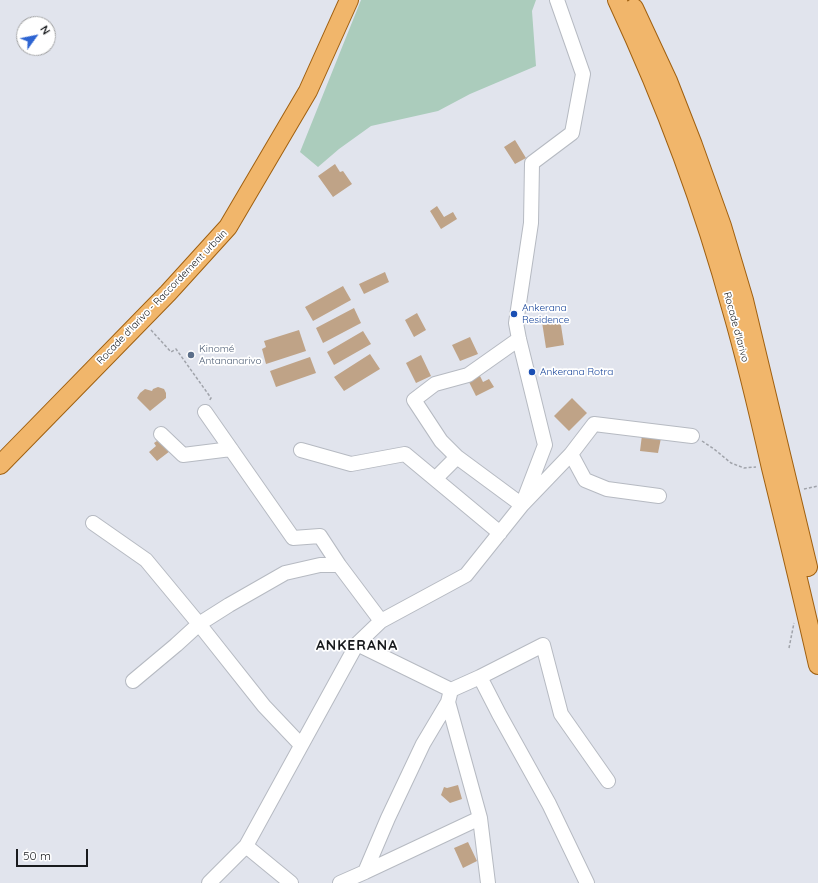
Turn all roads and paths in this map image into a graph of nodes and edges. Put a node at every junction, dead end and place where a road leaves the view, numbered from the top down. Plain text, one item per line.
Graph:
1 (349, 0) edge
2 (558, 0) edge
3 (617, 0) edge
4 (630, 0) edge
5 (142, 319) junction
6 (519, 339) junction
7 (205, 412) joint
8 (161, 434) dead end
9 (692, 436) joint
10 (231, 449) junction
11 (301, 450) dead end
12 (571, 454) junction
13 (457, 457) junction
14 (0, 465) edge
15 (758, 466) dead end
16 (435, 479) junction
17 (659, 496) dead end
18 (522, 506) junction
19 (93, 523) dead end
20 (500, 533) junction
21 (339, 565) junction
22 (818, 610) edge
23 (795, 619) dead end
24 (381, 622) junction
25 (199, 624) junction
26 (357, 644) junction
27 (789, 648) dead end
28 (818, 665) edge
29 (480, 677) junction
30 (132, 681) dead end
31 (450, 696) junction
32 (301, 745) junction
33 (608, 781) dead end
34 (480, 818) junction
35 (246, 846) junction
36 (364, 872) junction
37 (209, 883) edge
38 (291, 883) edge
39 (340, 883) edge
40 (488, 883) edge
41 (587, 883) edge

1 - 5 main road, Rocade d'Iarivo - Raccordement urbain
2 - 6 street
3 - 28 main road, Rocade d'Iarivo
4 - 22 main road, Rocade d'Iarivo
5 - 7 path
5 - 14 main road, Rocade d'Iarivo - Raccordement urbain
6 - 13 street
6 - 18 street
7 - 10 street
8 - 10 street
9 - 12 street
9 - 15 path
10 - 21 street
11 - 16 street
12 - 17 street
12 - 18 street
13 - 16 street
13 - 18 street
16 - 20 street
18 - 20 street
19 - 25 street
20 - 24 street
21 - 24 street
21 - 25 street
23 - 27 path
24 - 26 street
25 - 30 street
25 - 32 street
26 - 31 street
26 - 32 street
29 - 31 street
29 - 33 street
29 - 41 street
31 - 34 street
31 - 36 street
32 - 35 street
34 - 36 street
34 - 40 street
35 - 37 street
35 - 38 street
36 - 39 street

